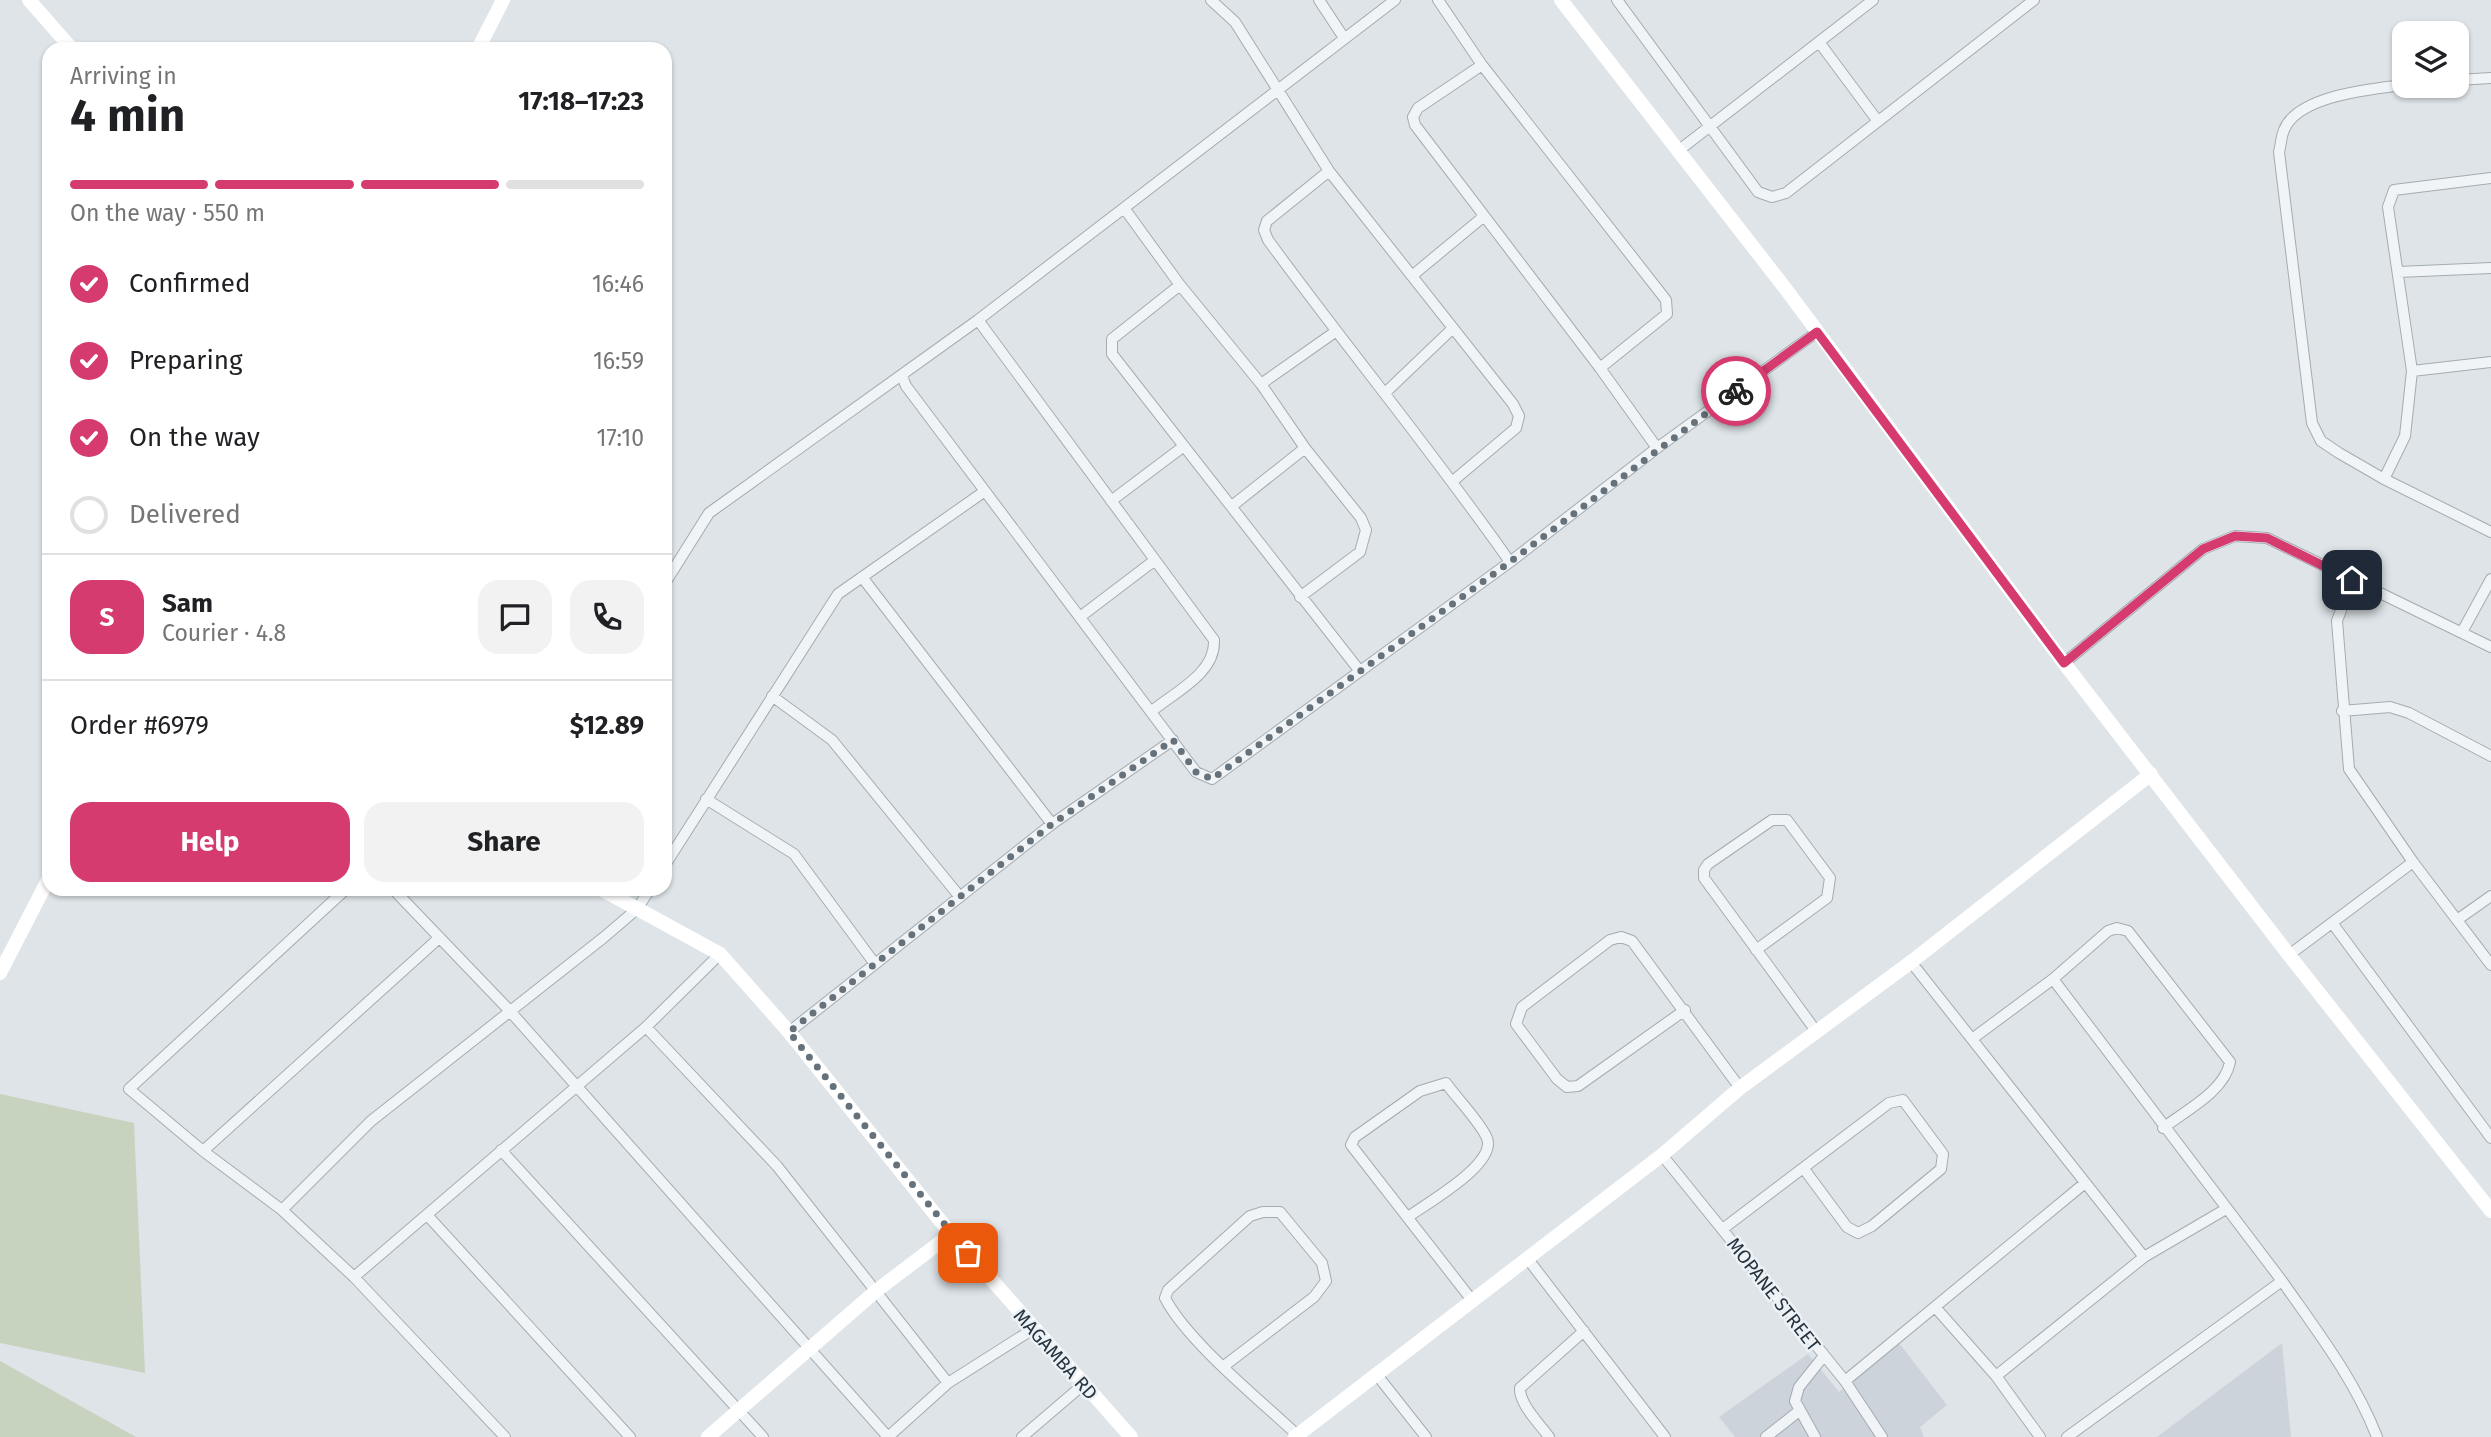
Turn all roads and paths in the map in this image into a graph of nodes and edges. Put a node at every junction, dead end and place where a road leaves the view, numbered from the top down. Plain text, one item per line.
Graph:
1 (29, 0) edge
2 (503, 0) edge
3 (1211, 0) edge
4 (1319, 0) edge
5 (1395, 0) edge
6 (1438, 0) edge
7 (1561, 0) edge
8 (1616, 0) edge
9 (1874, 0) edge
10 (2034, 0) edge
11 (1344, 38) junction
12 (66, 42) edge
13 (482, 42) edge
14 (1819, 42) junction
15 (1482, 65) junction
16 (2491, 78) edge
17 (2469, 79) edge
18 (2392, 87) edge
19 (1276, 92) junction
20 (1877, 120) junction
21 (1710, 126) junction
22 (1678, 151) junction
23 (1329, 171) junction
24 (2491, 178) edge
25 (1124, 208) junction
26 (1483, 217) junction
27 (2491, 268) edge
28 (2398, 272) junction
29 (1413, 275) junction
30 (1180, 285) junction
31 (978, 320) junction
32 (1452, 329) junction
33 (1335, 332) junction
34 (1817, 332) junction
35 (2491, 362) edge
36 (1600, 368) junction
37 (2412, 371) junction
38 (902, 376) junction
39 (1261, 384) junction
40 (1385, 393) junction
41 (1184, 446) junction
42 (1305, 448) junction
43 (1657, 448) junction
44 (2384, 479) junction
45 (1454, 481) junction
46 (985, 491) junction
47 (1111, 501) junction
48 (1232, 506) junction
49 (2491, 532) edge
50 (1155, 560) junction
51 (1510, 562) junction
52 (672, 572) edge
53 (862, 577) junction
54 (2491, 579) edge
55 (2352, 580) junction
56 (1300, 597) junction
57 (1080, 617) junction
58 (2462, 632) junction
59 (2491, 647) edge
60 (2064, 663) junction
61 (1359, 670) junction
62 (772, 696) junction
63 (1152, 711) junction
64 (2342, 711) junction
65 (1173, 740) junction
66 (2491, 756) edge
67 (2151, 774) junction
68 (706, 799) junction
69 (1052, 824) junction
70 (672, 854) edge
71 (2413, 862) junction
72 (42, 892) edge
73 (338, 896) edge
74 (399, 896) edge
75 (614, 896) edge
76 (645, 896) edge
77 (2491, 896) edge
78 (960, 897) junction
79 (637, 909) junction
80 (2458, 920) junction
81 (2333, 924) junction
82 (438, 939) junction
83 (1756, 950) junction
84 (720, 954) junction
85 (2288, 955) junction
86 (1911, 962) junction
87 (875, 964) junction
88 (2491, 965) edge
89 (0, 973) edge
90 (2053, 979) junction
91 (509, 1010) junction
92 (1685, 1010) junction
93 (646, 1027) junction
94 (1816, 1031) junction
95 (789, 1032) junction
96 (1972, 1039) junction
97 (576, 1085) junction
98 (1740, 1088) junction
99 (2163, 1128) junction
100 (2491, 1138) edge
101 (501, 1150) junction
102 (203, 1151) junction
103 (1662, 1154) junction
104 (1804, 1169) junction
105 (2085, 1183) junction
106 (2226, 1209) junction
107 (282, 1210) junction
108 (2491, 1211) edge
109 (428, 1216) junction
110 (1408, 1217) junction
111 (1724, 1228) junction
112 (951, 1234) junction
113 (2144, 1257) junction
114 (1527, 1258) junction
115 (354, 1278) junction
116 (2282, 1281) junction
117 (876, 1291) junction
118 (1471, 1299) junction
119 (1935, 1307) junction
120 (1033, 1329) junction
121 (1584, 1331) junction
122 (808, 1350) junction
123 (1823, 1357) junction
124 (1224, 1366) junction
125 (1377, 1375) junction
126 (1996, 1376) junction
127 (1844, 1381) junction
128 (948, 1383) junction
129 (1084, 1384) junction
130 (736, 1410) junction
131 (1798, 1412) junction
132 (1296, 1436) edge
133 (505, 1437) edge
134 (631, 1437) edge
135 (708, 1437) edge
136 (762, 1437) edge
137 (888, 1437) edge
138 (1022, 1437) edge
139 (1131, 1437) edge
140 (1426, 1437) edge
141 (1549, 1437) edge
142 (1665, 1437) edge
143 (1766, 1437) edge
144 (1815, 1437) edge
145 (1882, 1437) edge
146 (2040, 1437) edge
147 (2067, 1437) edge
148 (2376, 1437) edge

1 - 12 street
2 - 13 street
3 - 19 street
4 - 11 street
5 - 11 street
6 - 15 street
7 - 22 street
8 - 21 street
9 - 14 street
10 - 20 street
11 - 19 street
14 - 20 street
14 - 21 street
15 - 26 street
15 - 36 street
16 - 17 street
18 - 44 street
19 - 23 street
19 - 25 street
20 - 21 street
21 - 22 street
22 - 34 street
23 - 29 street
23 - 33 street
24 - 28 street
25 - 30 street
25 - 31 street
26 - 29 street
26 - 36 street
27 - 28 street
28 - 37 street
29 - 32 street
30 - 39 street
30 - 41 street
31 - 38 street
31 - 47 street
32 - 40 street
32 - 45 street
33 - 39 street
33 - 40 street
34 - 43 street
34 - 60 street
35 - 37 street
36 - 43 street
37 - 44 street
38 - 46 street
38 - 52 street
39 - 42 street
40 - 45 street
41 - 47 street
41 - 48 street
42 - 48 street
42 - 56 street
43 - 51 street
44 - 49 street
45 - 51 street
46 - 53 street
46 - 57 street
47 - 50 street
48 - 56 street
50 - 57 street
50 - 63 street
51 - 61 street
53 - 62 street
53 - 69 street
54 - 58 street
55 - 58 street
55 - 60 street
55 - 64 street
56 - 61 street
57 - 63 street
58 - 59 street
60 - 67 street
61 - 65 street
62 - 68 street
62 - 78 street
63 - 65 street
64 - 66 street
64 - 71 street
65 - 69 street
67 - 85 street
67 - 86 street
68 - 70 street
68 - 87 street
69 - 78 street
71 - 80 street
71 - 81 street
72 - 89 street
73 - 102 street
74 - 82 street
75 - 79 street, MAGAMBA RD
76 - 79 street
77 - 80 street
78 - 87 street
79 - 84 street, MAGAMBA RD
79 - 91 street
80 - 88 street
81 - 85 street
81 - 100 street
82 - 91 street
82 - 102 street
83 - 83 street
83 - 94 street
84 - 93 street
84 - 95 street, MAGAMBA RD
85 - 108 street
86 - 94 street
86 - 96 street
87 - 95 street
90 - 96 street
90 - 99 street
90 - 99 street
91 - 97 street
91 - 107 street
92 - 92 street
92 - 98 street
93 - 97 street
93 - 117 street
94 - 98 street
95 - 112 street, MAGAMBA RD
96 - 105 street
97 - 101 street
97 - 122 street
98 - 103 street
99 - 106 street
101 - 109 street
101 - 130 street
102 - 107 street
103 - 111 street, MOPANE STREET
103 - 114 street
104 - 104 street
104 - 111 street
105 - 113 street
105 - 119 street
106 - 113 street
106 - 116 street
107 - 115 street
109 - 115 street
109 - 134 street
110 - 110 street
110 - 118 street
111 - 123 street, MOPANE STREET
112 - 117 street
112 - 120 street, MAGAMBA RD
113 - 126 street
114 - 118 street
114 - 121 street
115 - 133 street
116 - 147 street
116 - 148 street
117 - 122 street
117 - 128 street
118 - 125 street
119 - 126 street
119 - 127 street
120 - 128 street
120 - 129 street, MAGAMBA RD
121 - 141 street
121 - 142 street
122 - 130 street
122 - 137 street
123 - 127 street, MOPANE STREET
123 - 131 street
124 - 124 street
124 - 132 street
125 - 132 street
125 - 140 street
126 - 146 street
127 - 145 street, MOPANE STREET
128 - 137 street
129 - 138 street
129 - 139 street, MAGAMBA RD
130 - 135 street
130 - 136 street
131 - 143 street
131 - 144 street

